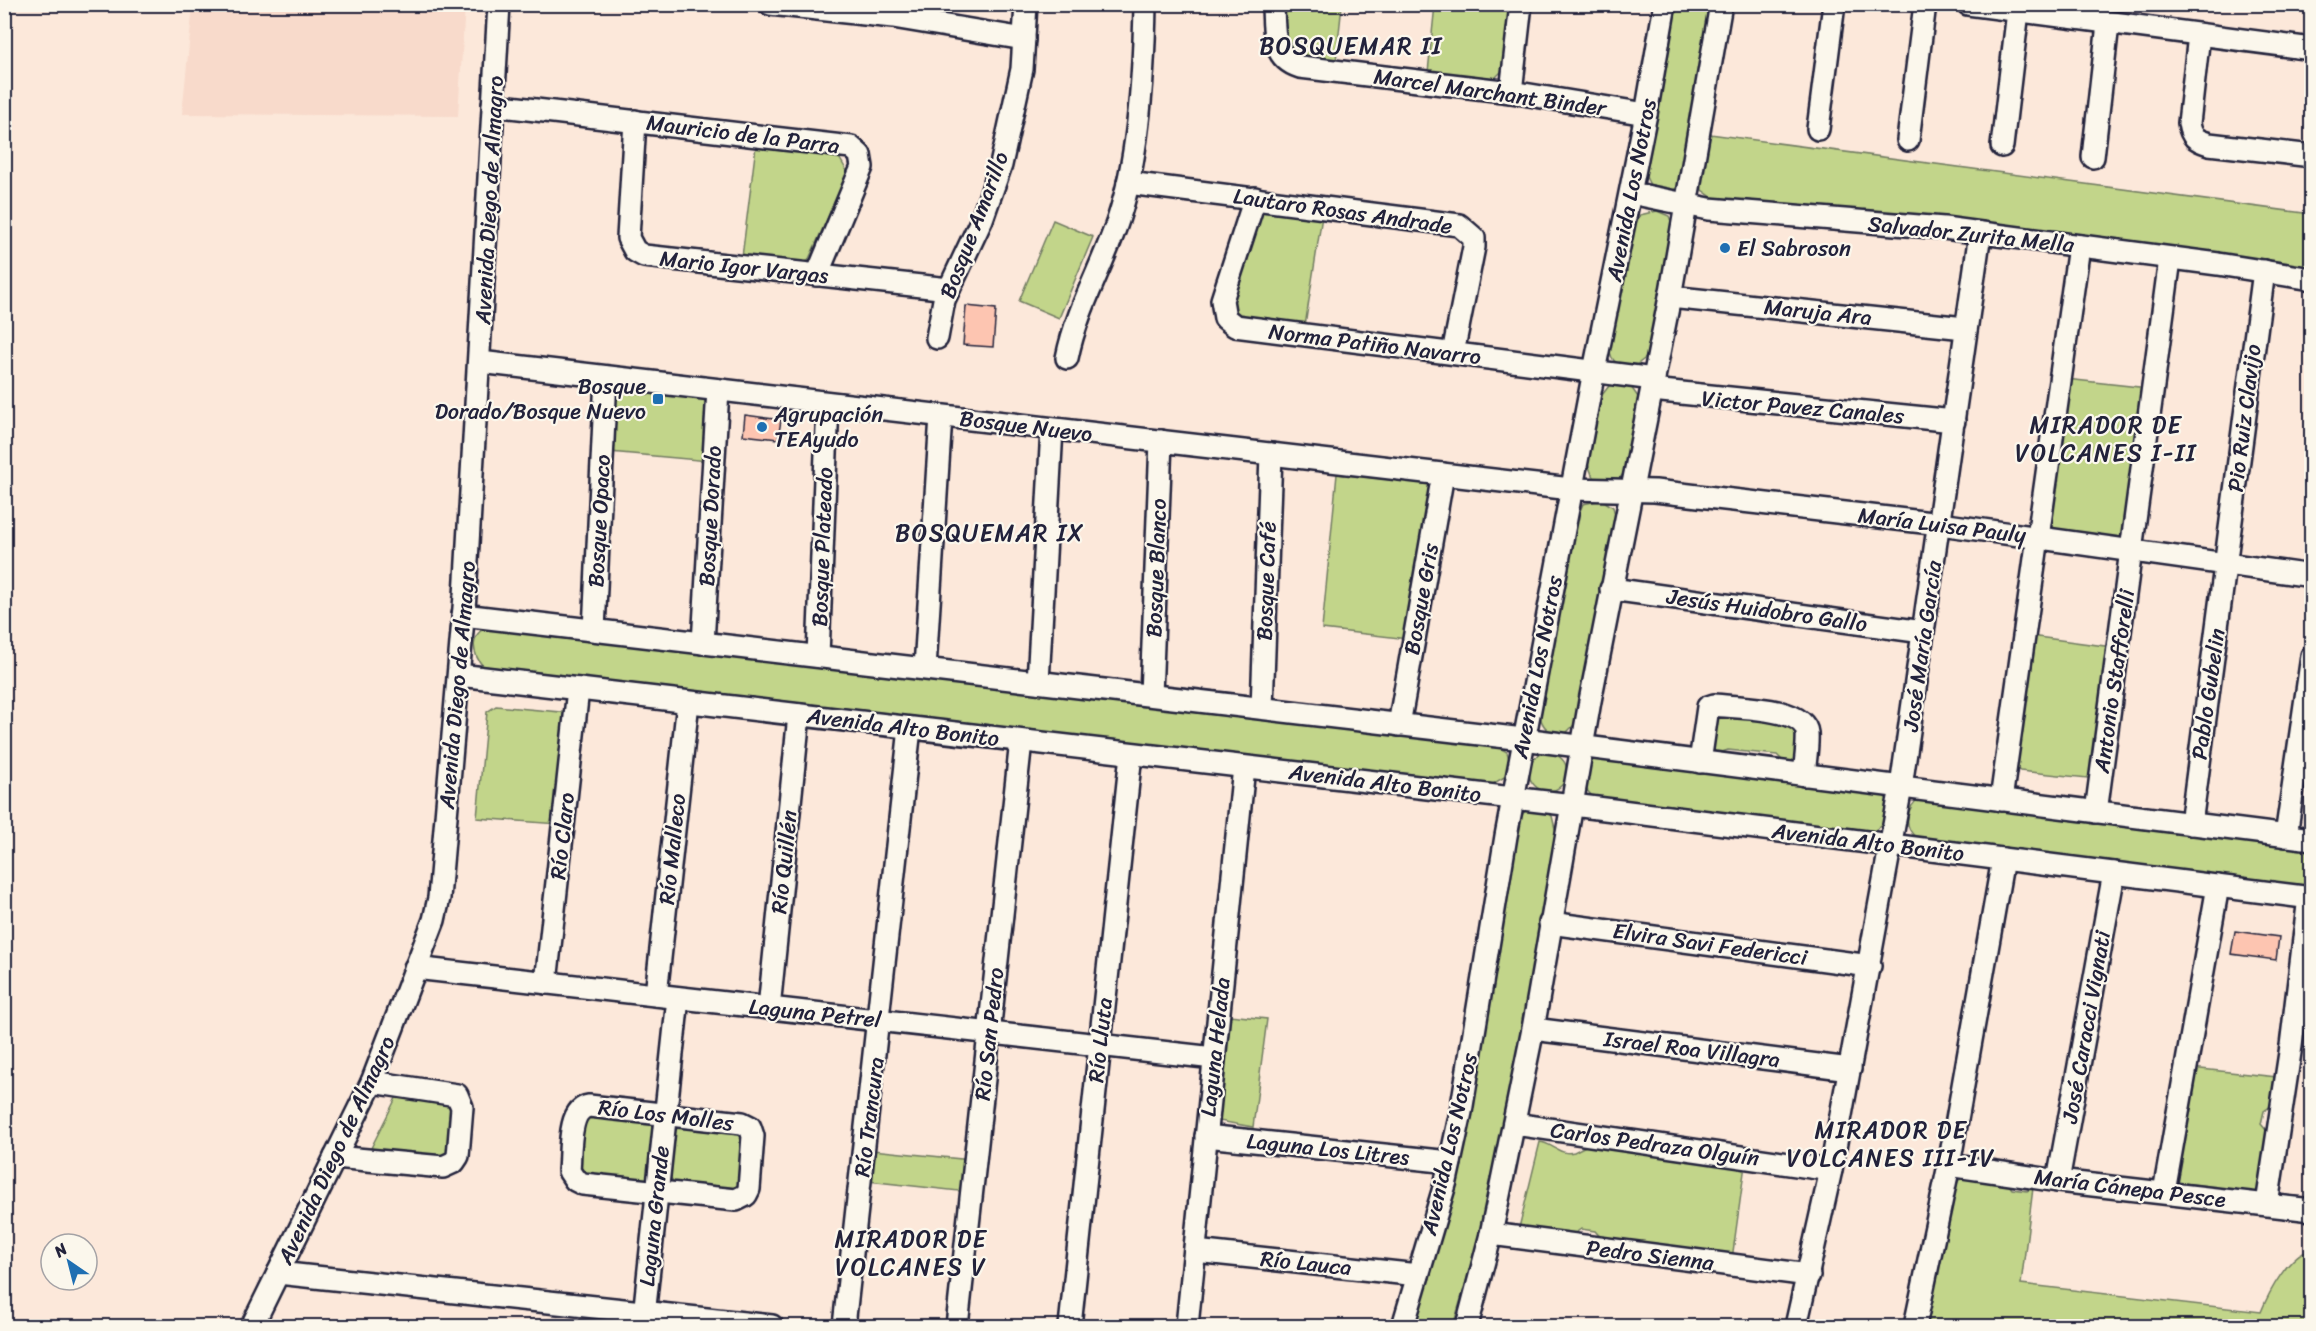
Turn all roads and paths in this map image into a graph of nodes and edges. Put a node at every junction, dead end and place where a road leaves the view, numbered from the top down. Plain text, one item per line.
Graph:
1 (499, 4) edge
2 (770, 4) edge
3 (1026, 4) edge
4 (1145, 4) edge
5 (1273, 4) edge
6 (1521, 4) edge
7 (1665, 4) edge
8 (1721, 4) edge
9 (1833, 4) edge
10 (1925, 4) edge
11 (1968, 4) edge
12 (894, 11) edge
13 (2018, 11) junction
14 (2108, 24) junction
15 (2199, 35) junction
16 (1024, 39) junction
17 (2312, 49) edge
18 (1511, 92) junction
19 (493, 105) junction
20 (1646, 114) junction
21 (635, 121) junction
22 (1818, 129) dead end
23 (1908, 140) dead end
24 (2002, 146) dead end
25 (2312, 156) edge
26 (2093, 157) dead end
27 (1128, 183) junction
28 (1631, 193) junction
29 (1255, 198) junction
30 (1688, 204) junction
31 (1980, 233) junction
32 (2079, 246) junction
33 (2170, 259) junction
34 (2264, 271) junction
35 (817, 275) junction
36 (2312, 279) edge
37 (949, 289) junction
38 (1670, 297) junction
39 (1965, 328) junction
40 (937, 338) dead end
41 (1453, 353) junction
42 (1067, 358) dead end
43 (480, 362) junction
44 (1594, 371) junction
45 (606, 376) junction
46 (1653, 385) junction
47 (718, 390) junction
48 (828, 403) junction
49 (941, 416) junction
50 (1954, 421) junction
51 (1052, 429) junction
52 (1161, 441) junction
53 (1271, 454) junction
54 (1443, 474) junction
55 (1571, 489) junction
56 (1631, 491) junction
57 (1940, 524) junction
58 (2039, 538) junction
59 (2132, 550) junction
60 (2225, 565) junction
61 (2312, 576) edge
62 (1611, 589) junction
63 (463, 615) junction
64 (594, 630) junction
65 (1923, 632) junction
66 (703, 643) junction
67 (818, 656) junction
68 (2312, 656) edge
69 (925, 668) junction
70 (459, 675) junction
71 (1038, 682) junction
72 (578, 689) junction
73 (1151, 695) junction
74 (688, 702) junction
75 (1262, 708) junction
76 (799, 715) junction
77 (1399, 724) junction
78 (910, 728) junction
79 (1523, 740) junction
80 (1021, 741) junction
81 (1582, 747) junction
82 (1131, 754) junction
83 (1700, 762) junction
84 (1244, 767) junction
85 (1804, 775) junction
86 (1901, 788) junction
87 (1513, 798) junction
88 (2001, 800) junction
89 (1573, 805) junction
90 (2096, 812) junction
91 (2191, 824) junction
92 (2286, 836) junction
93 (2312, 839) edge
94 (1891, 845) junction
95 (2003, 859) junction
96 (2114, 873) junction
97 (2218, 886) junction
98 (2310, 897) edge
99 (1550, 923) junction
100 (1870, 966) junction
101 (415, 968) junction
102 (546, 983) junction
103 (657, 995) junction
104 (678, 998) junction
105 (769, 1008) junction
106 (880, 1021) junction
107 (1533, 1029) junction
108 (989, 1033) junction
109 (1100, 1045) junction
110 (1214, 1058) junction
111 (1850, 1069) junction
112 (372, 1082) junction
113 (665, 1114) junction
114 (1514, 1124) junction
115 (1206, 1136) junction
116 (335, 1157) junction
117 (1450, 1162) junction
118 (1948, 1165) junction
119 (1831, 1170) junction
120 (2058, 1181) junction
121 (657, 1191) junction
122 (2164, 1192) junction
123 (2268, 1204) junction
124 (2312, 1210) edge
125 (1491, 1234) junction
126 (1195, 1251) junction
127 (278, 1273) junction
128 (1418, 1275) junction
129 (1809, 1275) junction
130 (644, 1319) edge
131 (252, 1326) edge
132 (772, 1326) edge
133 (844, 1326) edge
134 (957, 1326) edge
135 (1070, 1326) edge
136 (1187, 1326) edge
137 (1402, 1326) edge
138 (1467, 1326) edge
139 (1796, 1326) edge
140 (1915, 1326) edge

1 - 19 street, Avenida Diego de Almagro
2 - 12 street
3 - 16 street, Bosque Amarillo
4 - 27 street
5 - 18 street, Marcel Marchant Binder
6 - 18 street
7 - 20 street, Avenida Los Notros
8 - 30 street
9 - 22 street
10 - 23 street
11 - 13 street
12 - 16 street
13 - 14 street
13 - 24 street
14 - 15 street
14 - 26 street
15 - 17 street
15 - 25 street
16 - 37 street, Bosque Amarillo
18 - 20 street, Marcel Marchant Binder
19 - 21 street, Mauricio de la Parra
19 - 43 street, Avenida Diego de Almagro
20 - 28 street, Avenida Los Notros
21 - 35 street, Mario Igor Vargas
21 - 35 street, Mauricio de la Parra
27 - 29 street, Lautaro Rosas Andrade
27 - 42 street
28 - 30 street, Salvador Zurita Mella
28 - 44 street, Avenida Los Notros
29 - 41 street, Lautaro Rosas Andrade
29 - 41 street, Norma Patiño Navarro
30 - 31 street, Salvador Zurita Mella
30 - 38 street
31 - 32 street, Salvador Zurita Mella
31 - 39 street, José María García
32 - 33 street, Salvador Zurita Mella
32 - 58 street
33 - 34 street, Salvador Zurita Mella
33 - 59 street, Antonio Stafforelli
34 - 36 street, Salvador Zurita Mella
34 - 60 street, Pio Ruiz Clavijo
35 - 37 street, Mario Igor Vargas
37 - 40 street, Bosque Amarillo
38 - 39 street, Maruja Ara
38 - 46 street
39 - 50 street, José María García
41 - 44 street, Norma Patiño Navarro
43 - 45 street, Bosque Nuevo
43 - 63 street, Avenida Diego de Almagro
44 - 46 street, Norma Patiño Navarro
44 - 55 street, Avenida Los Notros
45 - 47 street, Bosque Nuevo
45 - 64 street, Bosque Opaco
46 - 50 street, Victor Pavez Canales
46 - 56 street
47 - 48 street, Bosque Nuevo
47 - 66 street, Bosque Dorado
48 - 49 street, Bosque Nuevo
48 - 67 street, Bosque Plateado
49 - 51 street, Bosque Nuevo
49 - 69 street
50 - 57 street, José María García
51 - 52 street, Bosque Nuevo
51 - 71 street
52 - 53 street, Bosque Nuevo
52 - 73 street, Bosque Blanco
53 - 54 street, Bosque Nuevo
53 - 75 street, Bosque Café
54 - 55 street, Bosque Nuevo
54 - 77 street, Bosque Gris
55 - 56 street, María Luisa Pauly
55 - 79 street, Avenida Los Notros
56 - 57 street, María Luisa Pauly
56 - 62 street
57 - 58 street, María Luisa Pauly
57 - 65 street, José María García
58 - 59 street, María Luisa Pauly
58 - 88 street
59 - 60 street, María Luisa Pauly
59 - 90 street, Antonio Stafforelli
60 - 61 street, María Luisa Pauly
60 - 91 street, Pablo Gubelin
62 - 65 street, Jesús Huidobro Gallo
62 - 81 street
63 - 64 street
63 - 70 street, Avenida Diego de Almagro
64 - 66 street
65 - 86 street, José María García
66 - 67 street
67 - 69 street
68 - 92 street
69 - 71 street
70 - 72 street, Avenida Alto Bonito
70 - 101 street, Avenida Diego de Almagro
71 - 73 street
72 - 74 street, Avenida Alto Bonito
72 - 102 street, Río Claro
73 - 75 street
74 - 76 street, Avenida Alto Bonito
74 - 103 street, Río Malleco
75 - 77 street
76 - 78 street, Avenida Alto Bonito
76 - 105 street, Río Quillén
77 - 79 street
78 - 80 street, Avenida Alto Bonito
78 - 106 street, Río Trancura
79 - 81 street
79 - 87 street, Avenida Los Notros
80 - 82 street, Avenida Alto Bonito
80 - 108 street, Río San Pedro
81 - 83 street
81 - 89 street
82 - 84 street, Avenida Alto Bonito
82 - 109 street, Río Lluta
83 - 85 street
83 - 85 street
84 - 87 street, Avenida Alto Bonito
84 - 110 street, Laguna Helada
85 - 86 street
86 - 88 street
86 - 94 street, José María García
87 - 89 street, Avenida Alto Bonito
87 - 117 street, Avenida Los Notros
88 - 90 street
89 - 94 street, Avenida Alto Bonito
89 - 99 street
90 - 91 street
91 - 92 street
92 - 93 street
94 - 95 street, Avenida Alto Bonito
94 - 100 street, José María García
95 - 96 street, Avenida Alto Bonito
95 - 118 street
96 - 97 street, Avenida Alto Bonito
96 - 120 street, José Caracci Vignati
97 - 98 street, Avenida Alto Bonito
97 - 122 street
98 - 123 street
99 - 100 street, Elvira Savi Federicci
99 - 107 street
100 - 111 street, José María García
101 - 102 street, Laguna Petrel
101 - 112 street, Avenida Diego de Almagro
102 - 103 street, Laguna Petrel
103 - 104 street, Laguna Petrel
104 - 105 street, Laguna Petrel
104 - 113 street, Laguna Grande
105 - 106 street, Laguna Petrel
106 - 108 street, Laguna Petrel
106 - 133 street, Río Trancura
107 - 111 street, Israel Roa Villagra
107 - 114 street
108 - 109 street, Laguna Petrel
108 - 134 street, Río San Pedro
109 - 110 street, Laguna Petrel
109 - 135 street, Río Lluta
110 - 115 street, Laguna Helada
111 - 119 street, José María García
112 - 116 street, Avenida Diego de Almagro
112 - 116 street
113 - 121 street, Laguna Grande
113 - 121 street, Río Los Molles
113 - 121 street, Río Los Molles
114 - 119 street, Carlos Pedraza Olguín
114 - 125 street
115 - 117 street, Laguna Los Litres
115 - 126 street, Laguna Helada
116 - 127 street, Avenida Diego de Almagro
117 - 128 street, Avenida Los Notros
118 - 120 street, María Cánepa Pesce
118 - 140 street
119 - 129 street, José María García
120 - 122 street, María Cánepa Pesce
121 - 130 street, Laguna Grande
122 - 123 street, María Cánepa Pesce
123 - 124 street, María Cánepa Pesce
125 - 129 street, Pedro Sienna
125 - 138 street
126 - 128 street, Río Lauca
126 - 136 street, Laguna Helada
127 - 130 street
127 - 131 street, Avenida Diego de Almagro
128 - 137 street, Avenida Los Notros
129 - 139 street, José María García
130 - 132 street

